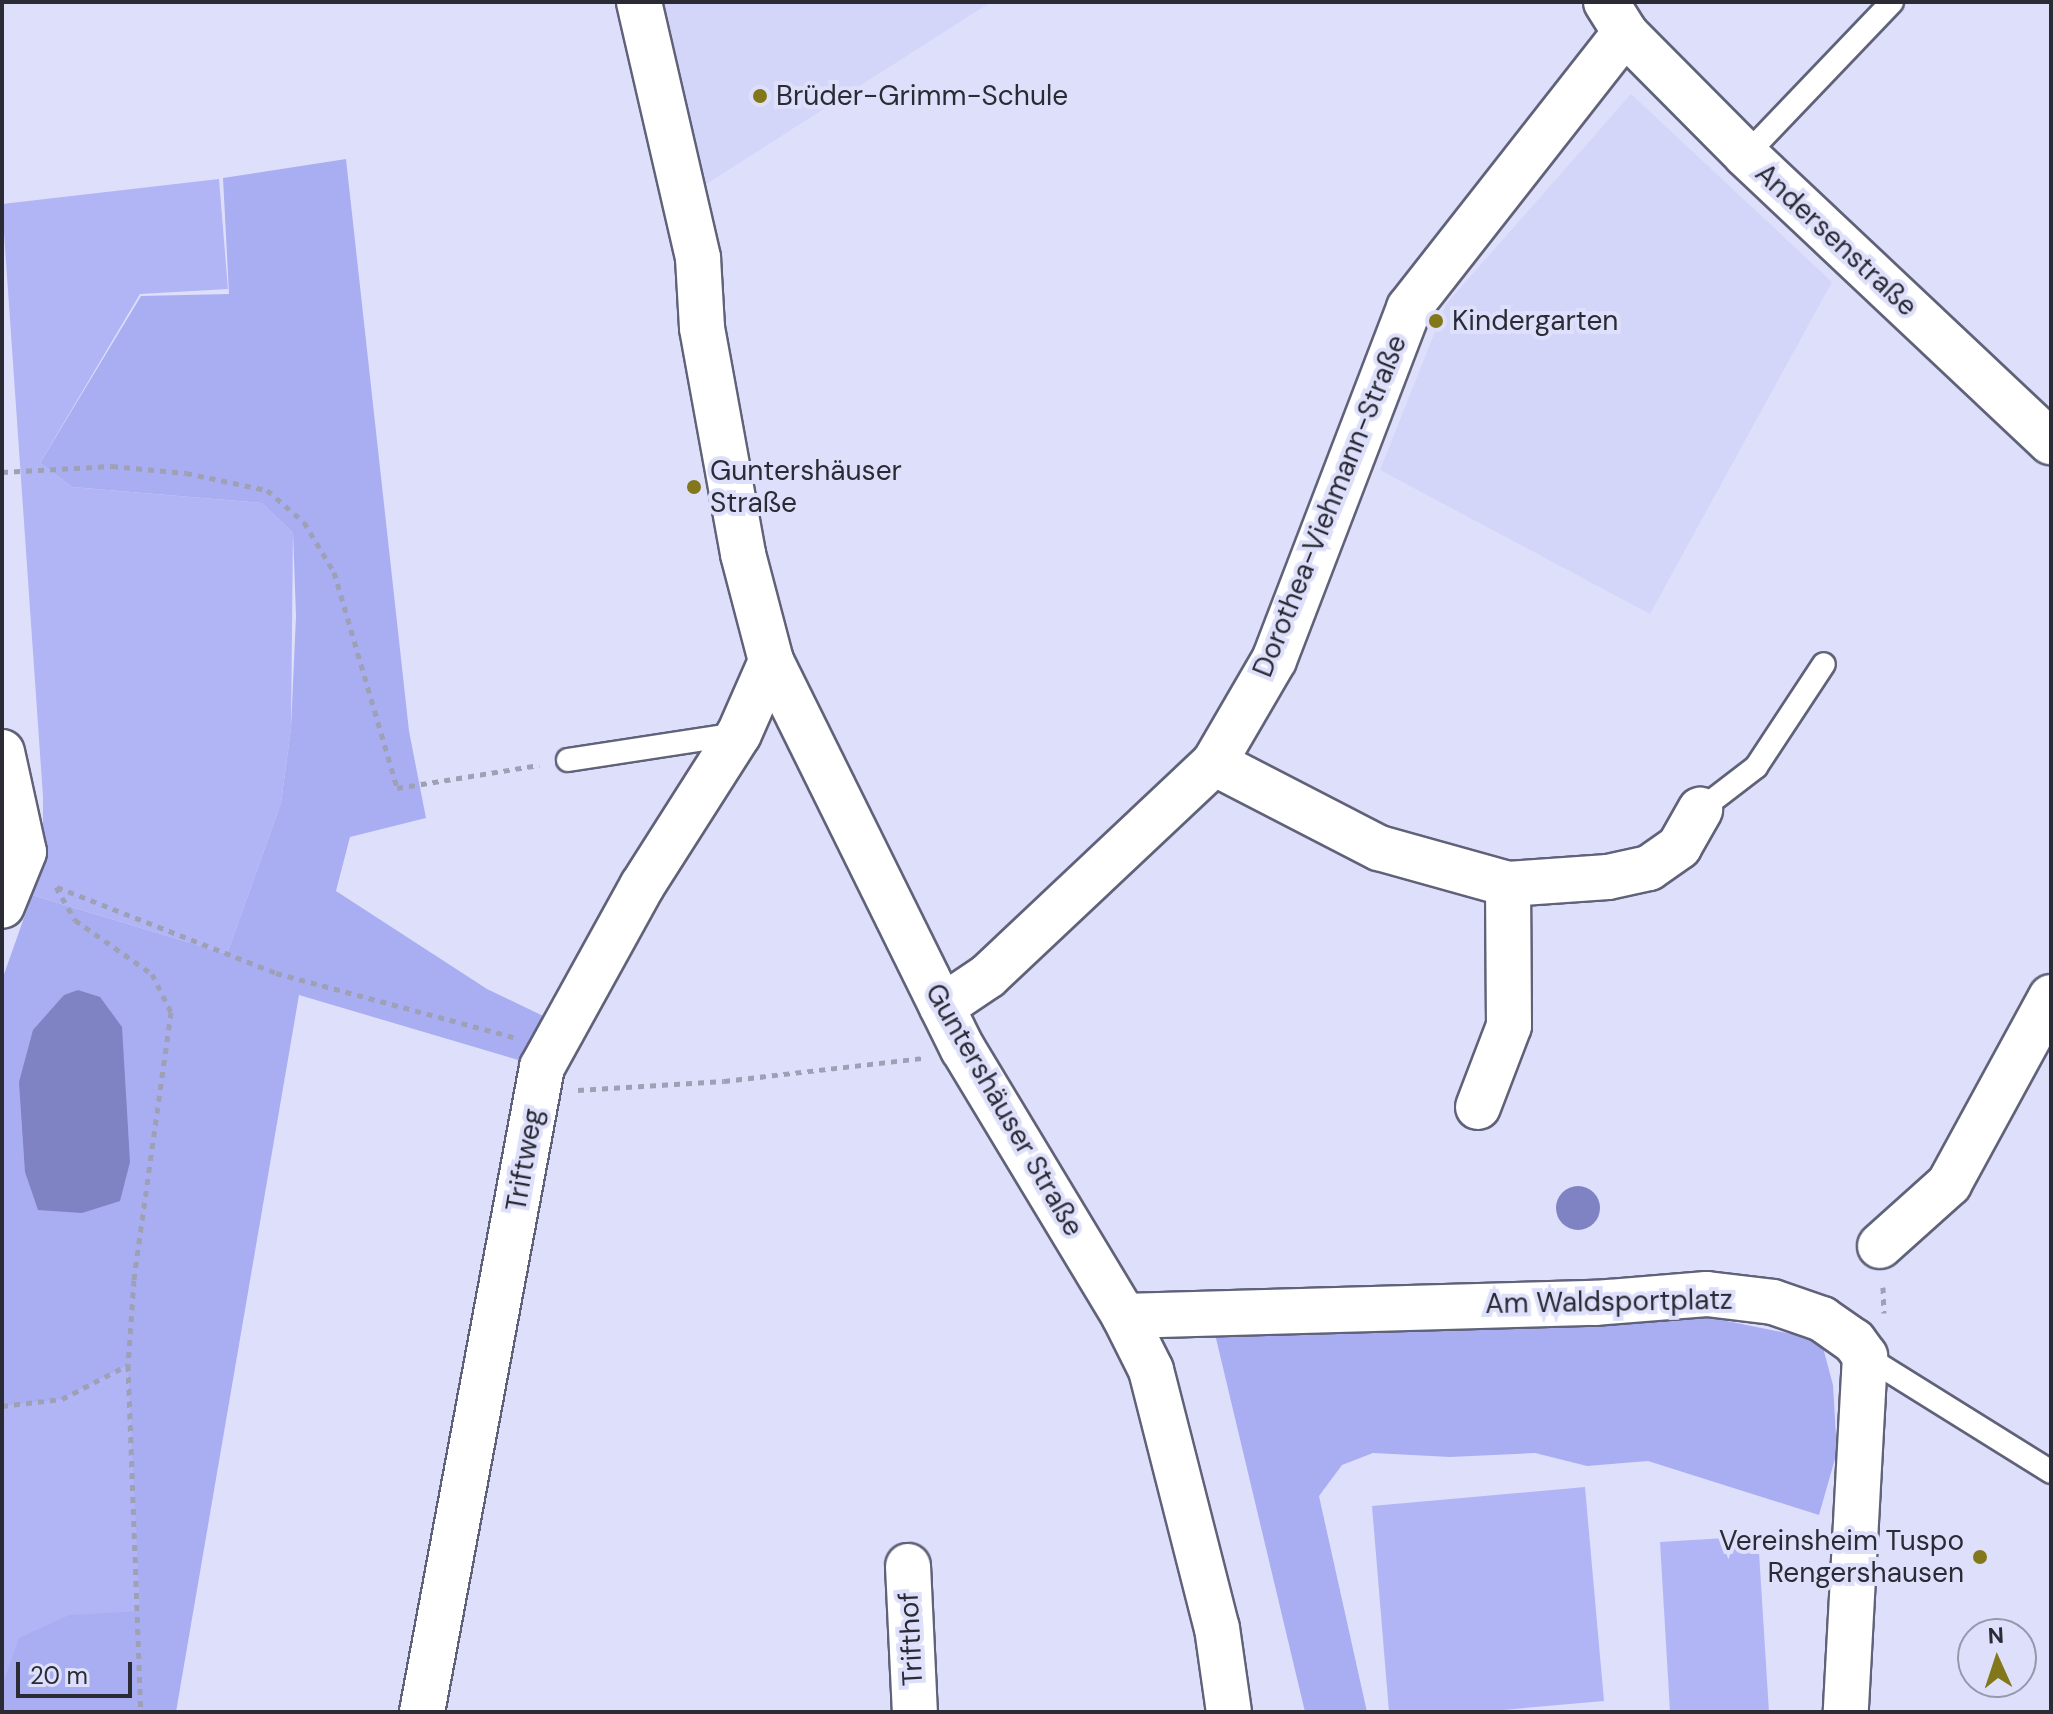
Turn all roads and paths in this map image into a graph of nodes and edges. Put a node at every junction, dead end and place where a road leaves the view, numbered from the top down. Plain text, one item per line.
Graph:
1 (639, 2) edge
2 (1892, 2) edge
3 (1616, 18) edge
4 (1746, 155) junction
5 (2051, 442) edge
6 (2, 472) edge
7 (771, 661) junction
8 (1824, 664) dead end
9 (739, 734) junction
10 (2, 752) edge
11 (568, 760) joint
12 (1214, 763) junction
13 (1700, 810) joint
14 (1508, 884) junction
15 (24, 890) edge
16 (2051, 997) edge
17 (942, 1007) junction
18 (550, 1047) junction
19 (963, 1049) junction
20 (537, 1092) junction
21 (1478, 1107) dead end
22 (1880, 1246) joint
23 (1124, 1316) junction
24 (1865, 1356) junction
25 (128, 1365) junction
26 (2, 1406) edge
27 (2051, 1472) edge
28 (908, 1566) dead end
29 (141, 1712) edge
30 (422, 1712) edge
31 (915, 1712) edge
32 (1229, 1712) edge
33 (1846, 1712) edge

1 - 7 street, Guntershäuser Straße
2 - 4 lane
3 - 4 street, Andersenstraße
3 - 12 street, Dorothea-Viehmann-Straße
4 - 5 street, Andersenstraße
6 - 11 path
7 - 9 street, Triftweg
7 - 17 street, Guntershäuser Straße
8 - 13 lane
9 - 11 lane
9 - 18 street, Triftweg
10 - 15 street
12 - 14 street
12 - 17 street, Dorothea-Viehmann-Straße
13 - 14 street
14 - 21 street
15 - 18 path
15 - 25 path
16 - 22 street
17 - 19 street, Guntershäuser Straße
18 - 20 street, Triftweg
19 - 20 path
19 - 23 street, Guntershäuser Straße
20 - 30 street, Triftweg
22 - 24 path
23 - 24 street, Am Waldsportplatz
23 - 32 street, Guntershäuser Straße
24 - 27 lane
24 - 33 street
25 - 26 path
25 - 29 path
28 - 31 street, Trifthof

